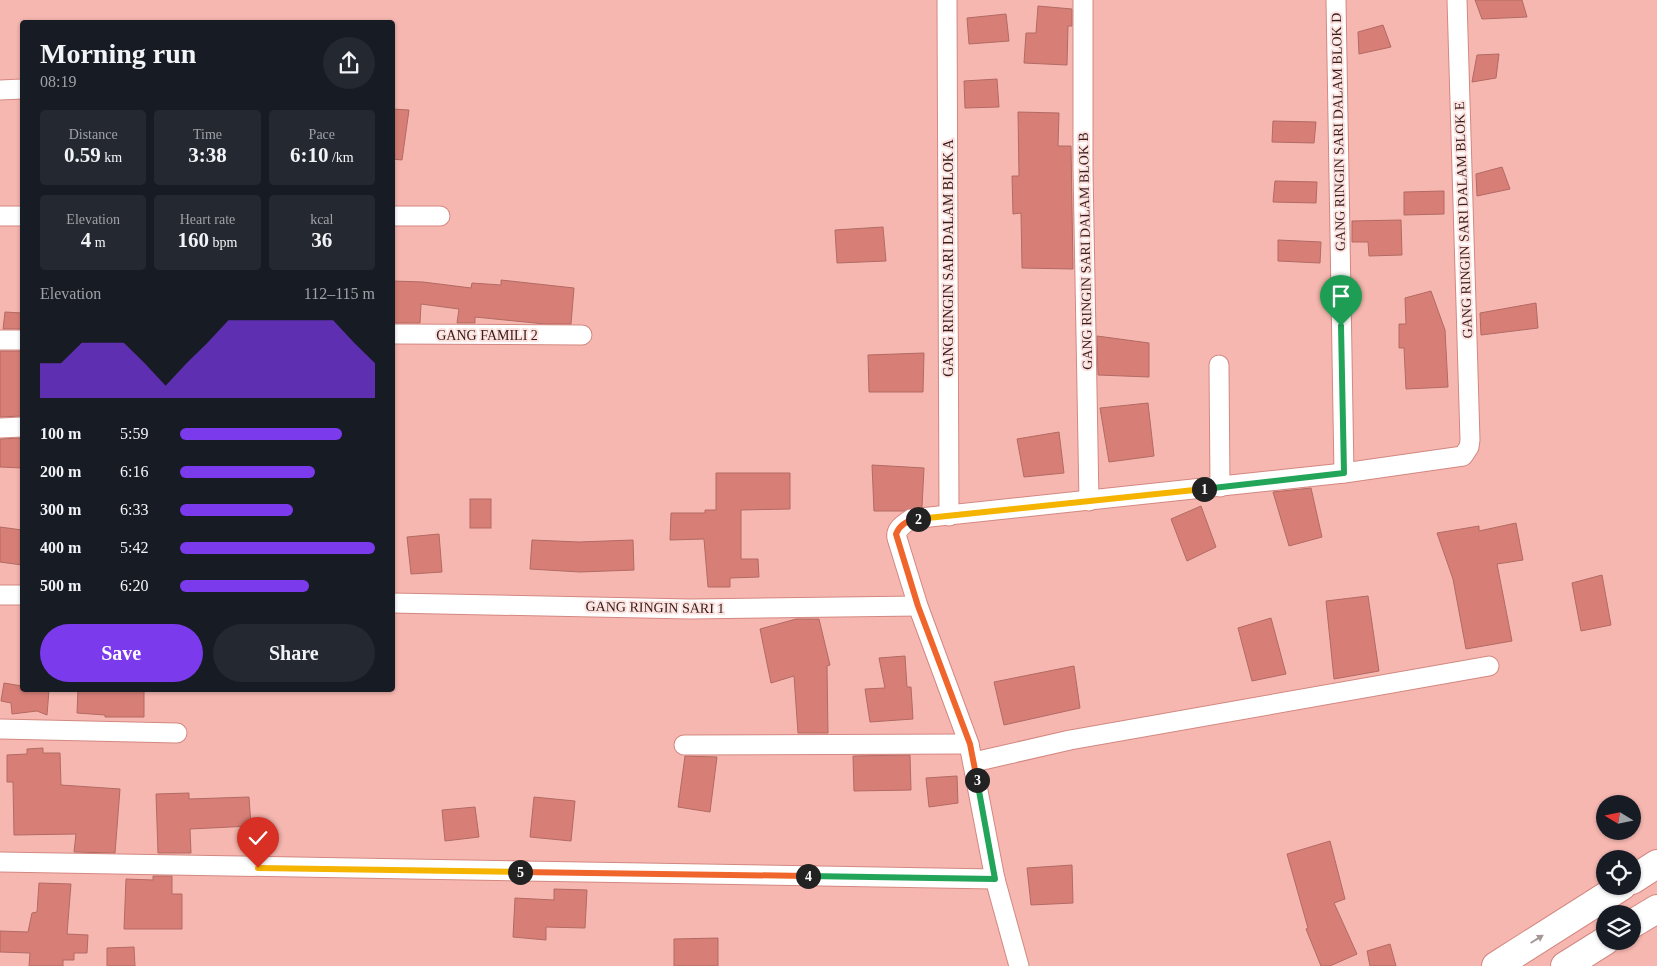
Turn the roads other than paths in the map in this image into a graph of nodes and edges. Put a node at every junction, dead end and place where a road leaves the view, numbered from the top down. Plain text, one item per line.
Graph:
1 (947, 0) edge
2 (1083, 0) edge
3 (1336, 0) edge
4 (1457, 0) edge
5 (20, 89) edge
6 (0, 90) edge
7 (0, 216) edge
8 (20, 216) edge
9 (395, 216) edge
10 (440, 216) dead end
11 (395, 334) edge
12 (582, 335) dead end
13 (0, 340) edge
14 (20, 340) edge
15 (1219, 365) dead end
16 (20, 427) edge
17 (0, 428) edge
18 (1344, 473) junction
19 (1220, 487) junction
20 (1089, 501) junction
21 (949, 516) junction
22 (0, 595) edge
23 (20, 596) edge
24 (395, 603) edge
25 (918, 606) junction
26 (1488, 666) dead end
27 (0, 729) edge
28 (176, 733) dead end
29 (684, 745) dead end
30 (964, 749) junction
31 (0, 862) edge
32 (1657, 864) edge
33 (1641, 874) edge
34 (995, 879) junction
35 (1608, 895) edge
36 (1657, 909) edge
37 (1641, 919) edge
38 (1596, 947) edge
39 (1018, 966) edge
40 (1496, 966) edge
41 (1565, 966) edge

1 - 21 street, GANG RINGIN SARI DALAM BLOK A
2 - 20 street, GANG RINGIN SARI DALAM BLOK B
3 - 18 street, GANG RINGIN SARI DALAM BLOK D
4 - 18 street, GANG RINGIN SARI DALAM BLOK E
5 - 6 street
7 - 8 street
9 - 10 street
11 - 12 street, GANG FAMILI 2
13 - 14 street
15 - 19 street
16 - 17 street
18 - 19 street
19 - 20 street
20 - 21 street
21 - 25 street
22 - 23 street
24 - 25 street, GANG RINGIN SARI 1
25 - 30 street
26 - 30 street
27 - 28 street
29 - 30 street
30 - 34 street
31 - 34 street
32 - 33 highway
34 - 39 street
40 -> 35 highway
36 - 37 highway
38 - 41 highway

